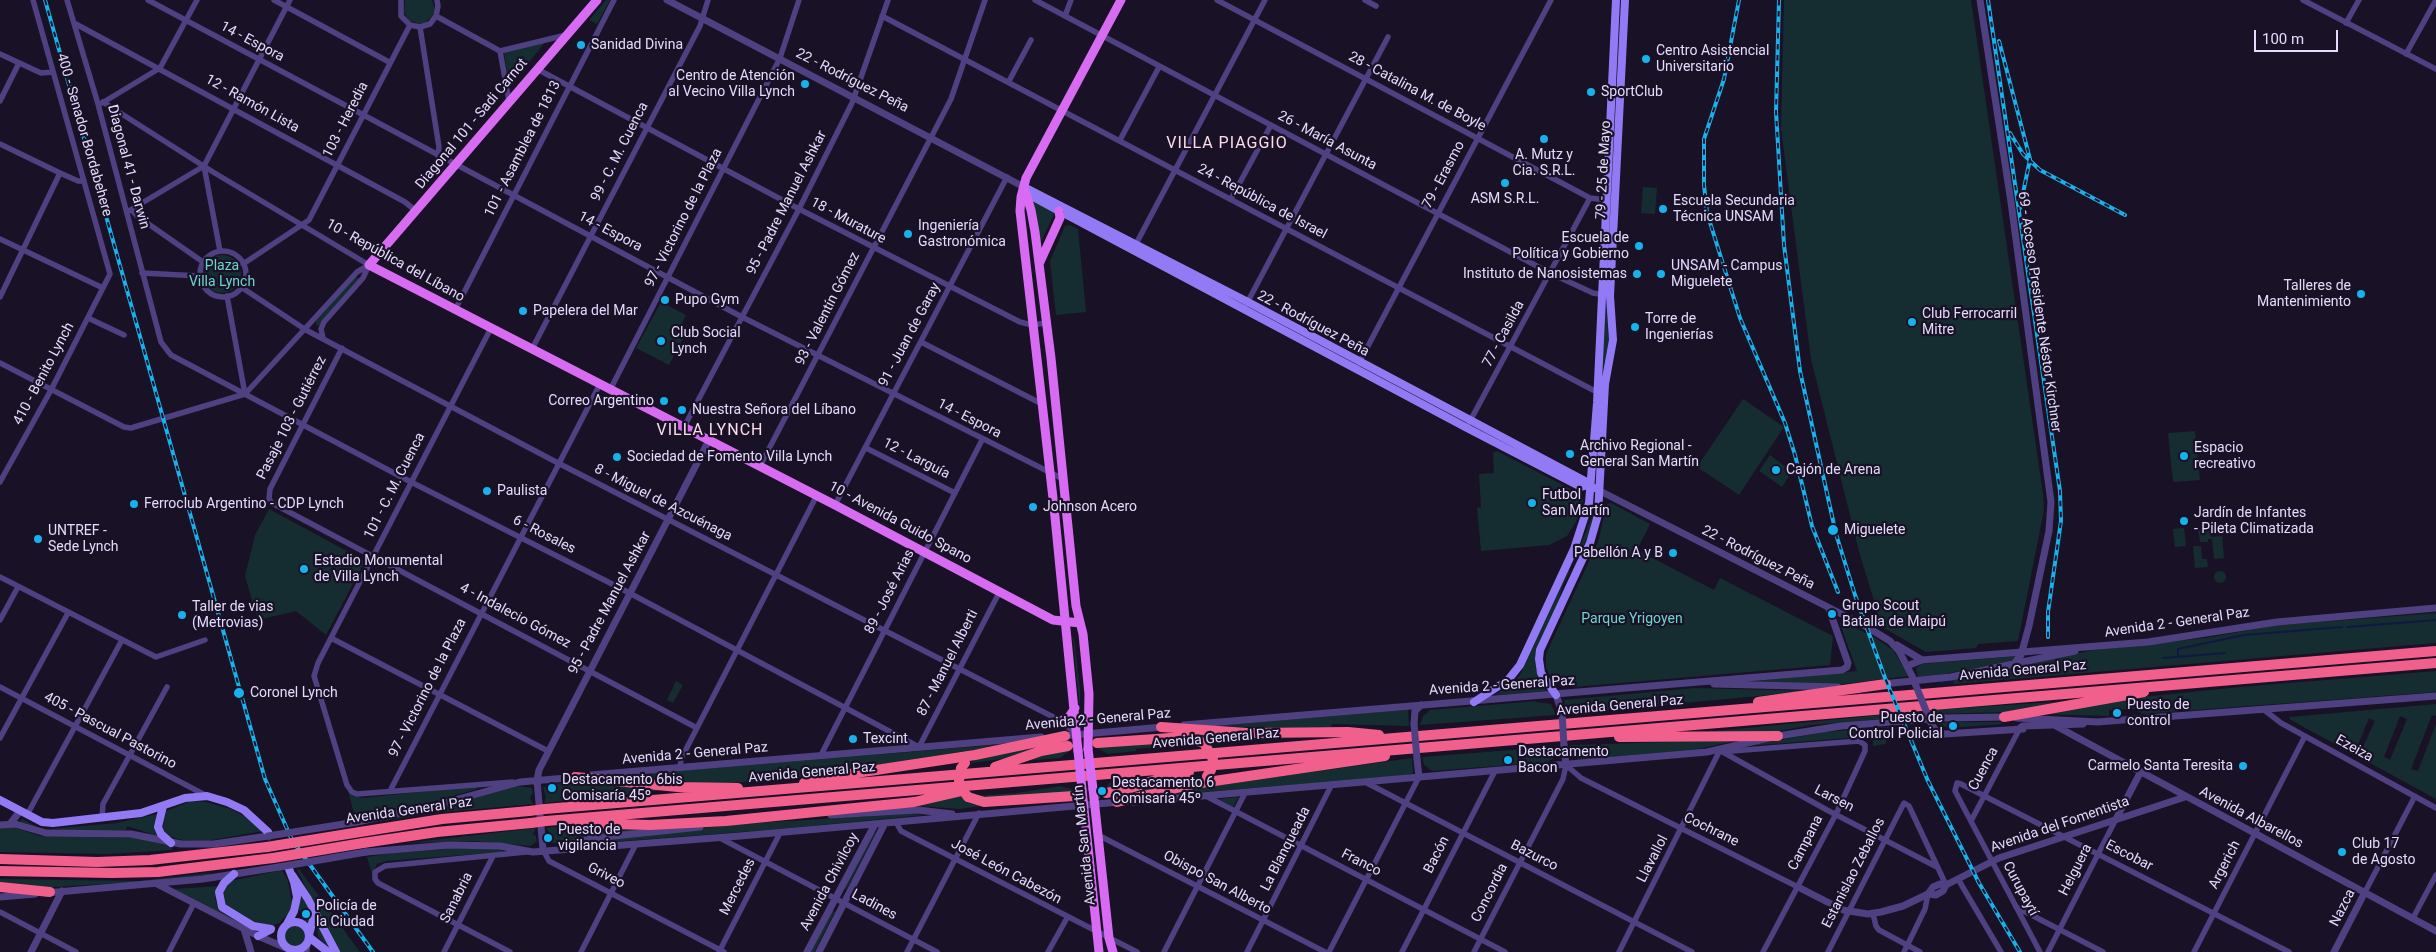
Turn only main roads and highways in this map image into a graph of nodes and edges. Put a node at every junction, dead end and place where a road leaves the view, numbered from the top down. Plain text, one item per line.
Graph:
1 (597, 0) edge
2 (1121, 0) edge
3 (1616, 0) edge
4 (1625, 0) edge
5 (1024, 186) junction
6 (1062, 215) junction
7 (369, 265) joint
8 (1039, 265) junction
9 (1246, 306) junction
10 (1601, 392) junction
11 (1469, 424) junction
12 (709, 440) joint
13 (1590, 486) junction
14 (1600, 491) junction
15 (1065, 623) junction
16 (1080, 623) junction
17 (2436, 650) edge
18 (2436, 663) edge
19 (1886, 684) road end
20 (2176, 684) junction
21 (1556, 695) road end
22 (1474, 702) road end
23 (1075, 708) junction
24 (1704, 712) junction
25 (2004, 717) road end
26 (1061, 721) road end
27 (1160, 727) road end
28 (1571, 735) junction
29 (1778, 736) road end
30 (1405, 737) junction
31 (1070, 744) junction
32 (1093, 746) junction
33 (1420, 748) junction
34 (975, 755) junction
35 (1223, 764) junction
36 (941, 776) junction
37 (575, 777) road end
38 (986, 784) junction
39 (1194, 784) junction
40 (787, 789) junction
41 (768, 790) junction
42 (1078, 793) junction
43 (1106, 793) tunnel mouth
44 (0, 800) edge
45 (1117, 802) road end
46 (163, 806) junction
47 (558, 820) junction
48 (268, 832) tunnel mouth
49 (171, 843) road end
50 (0, 859) edge
51 (0, 871) edge
52 (234, 874) road end
53 (0, 887) edge
54 (50, 892) road end
55 (315, 912) junction
56 (285, 925) junction
57 (271, 929) junction
58 (258, 936) road end
59 (309, 938) junction
60 (291, 950) edge
61 (328, 952) edge
62 (336, 952) edge
63 (1099, 952) edge
64 (1113, 952) edge

1 - 7 main road, Diagonal 101 - Sadi Carnot
2 - 5 main road, Avenida San Martín
3 - 10 main road, 79 - 25 de Mayo
4 - 10 main road, 79 - 25 de Mayo
5 - 6 main road, 22 - Rodríguez Peña
5 - 8 main road, Avenida San Martín
5 - 9 main road, 22 - Rodríguez Peña
5 - 15 main road, Avenida San Martín
6 - 8 main road
6 - 9 main road, 22 - Rodríguez Peña
7 - 12 main road, 10 - República del Líbano
8 - 16 main road, Avenida San Martín
9 - 11 main road, 22 - Rodríguez Peña
9 - 11 main road, 22 - Rodríguez Peña
10 - 13 main road, 79 - 25 de Mayo
10 - 14 main road, 79 - 25 de Mayo
11 - 13 main road, 22 - Rodríguez Peña
12 - 15 main road, 10 - Avenida Guido Spano
13 - 14 main road, 22 - Rodríguez Peña
13 - 22 main road, 79 - 25 de Mayo
14 - 21 main road, 79 - 25 de Mayo
15 - 16 main road, 10 - Avenida Guido Spano
15 - 23 main road, Avenida San Martín
16 - 32 main road, Avenida San Martín
17 - 24 highway, Avenida General Paz
18 - 20 highway, Avenida General Paz
19 - 24 highway
20 - 25 highway
20 - 28 highway, Avenida General Paz
23 - 26 main road
23 - 31 main road, Avenida San Martín
24 - 30 highway, Avenida General Paz
27 - 30 highway
28 - 29 highway
28 - 33 highway, Avenida General Paz
30 - 36 highway, Avenida General Paz
31 - 34 highway
31 - 36 highway
31 - 42 main road, Avenida San Martín, bridge
32 - 39 highway, bridge
32 - 64 main road, Avenida San Martín, bridge
33 - 35 highway, Avenida General Paz
33 - 39 highway
34 - 40 highway
34 - 42 highway, bridge
35 - 38 highway, Avenida General Paz
35 - 43 highway
36 - 40 highway, Avenida General Paz
37 - 41 highway
38 - 47 highway, Avenida General Paz
38 - 47 highway
39 - 45 highway
40 - 41 highway, Avenida General Paz
41 - 50 highway, Avenida General Paz, bridge
42 - 63 main road, Avenida San Martín
44 - 46 main road
46 - 48 main road
46 - 49 main road
47 - 51 highway, Avenida General Paz, bridge
52 - 57 main road
53 - 54 highway
55 - 56 main road
55 - 59 main road
55 - 62 main road
56 - 57 main road
56 - 59 main road
56 - 60 main road
57 - 58 main road
59 - 60 main road
59 - 61 main road

